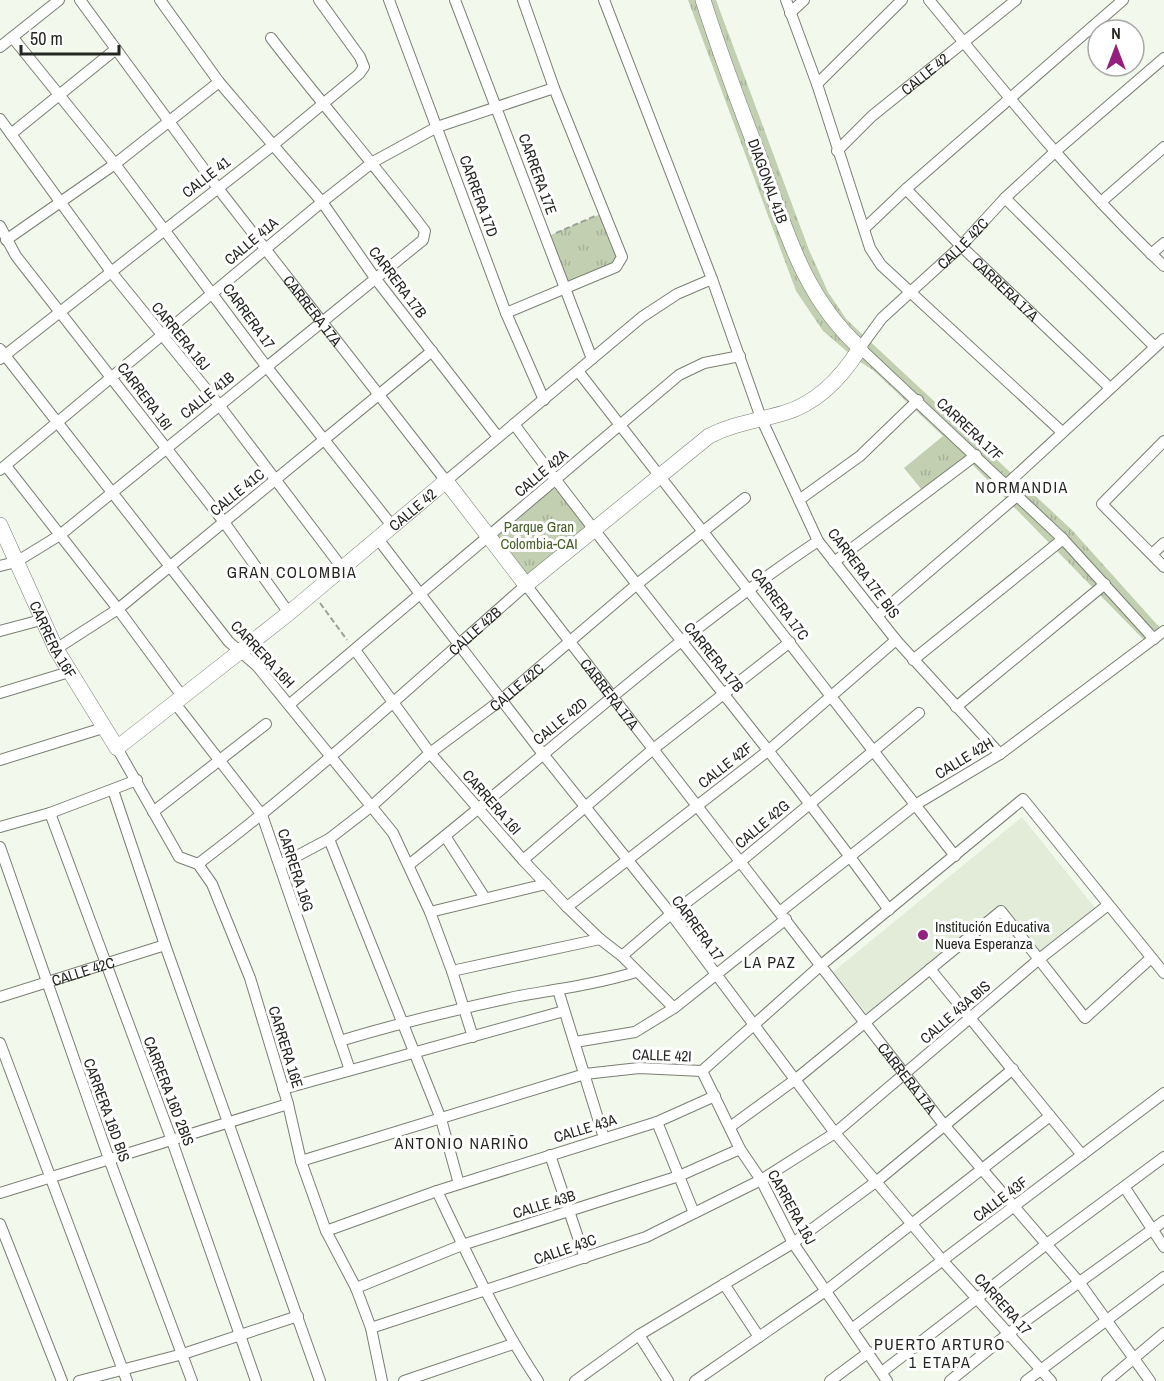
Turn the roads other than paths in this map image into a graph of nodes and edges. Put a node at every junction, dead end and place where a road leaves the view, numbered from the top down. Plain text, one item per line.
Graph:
1 (59, 0) edge
2 (80, 0) edge
3 (160, 0) edge
4 (319, 0) edge
5 (389, 0) edge
6 (455, 0) edge
7 (523, 0) edge
8 (604, 0) edge
9 (703, 0) edge
10 (786, 0) edge
11 (804, 0) edge
12 (902, 0) edge
13 (929, 0) edge
14 (1016, 0) edge
15 (1122, 0) edge
16 (790, 13) junction
17 (14, 38) junction
18 (271, 38) dead end
19 (964, 43) junction
20 (0, 47) edge
21 (116, 49) junction
22 (1164, 58) edge
23 (219, 82) junction
24 (817, 84) junction
25 (554, 88) junction
26 (61, 94) junction
27 (1009, 99) junction
28 (321, 103) junction
29 (497, 106) junction
30 (0, 119) edge
31 (170, 121) junction
32 (437, 127) junction
33 (11, 134) junction
34 (272, 146) junction
35 (1164, 147) edge
36 (1057, 150) junction
37 (837, 151) junction
38 (373, 162) junction
39 (115, 164) junction
40 (217, 187) junction
41 (906, 189) junction
42 (1005, 198) junction
43 (60, 202) junction
44 (322, 202) junction
45 (1101, 202) junction
46 (0, 226) edge
47 (165, 228) junction
48 (865, 228) junction
49 (6, 240) junction
50 (1164, 243) edge
51 (961, 246) junction
52 (265, 249) junction
53 (1151, 254) junction
54 (1164, 266) edge
55 (112, 273) junction
56 (375, 278) junction
57 (712, 279) junction
58 (565, 289) junction
59 (909, 290) junction
60 (213, 292) junction
61 (60, 311) junction
62 (506, 313) junction
63 (321, 321) junction
64 (161, 335) junction
65 (1159, 342) edge
66 (860, 348) junction
67 (432, 351) junction
68 (2, 354) edge
69 (740, 356) junction
70 (592, 359) junction
71 (266, 366) junction
72 (578, 371) junction
73 (111, 376) junction
74 (1109, 387) junction
75 (379, 396) junction
76 (544, 400) junction
77 (918, 400) junction
78 (219, 405) junction
79 (761, 418) junction
80 (58, 421) junction
81 (514, 424) junction
82 (620, 425) junction
83 (1062, 432) junction
84 (498, 437) junction
85 (324, 439) junction
86 (1164, 441) edge
87 (166, 448) junction
88 (976, 456) junction
89 (3, 468) edge
90 (659, 476) junction
91 (276, 480) junction
92 (555, 480) junction
93 (446, 481) junction
94 (1007, 484) junction
95 (111, 493) junction
96 (1018, 495) junction
97 (745, 498) dead end
98 (799, 500) junction
99 (224, 522) junction
100 (0, 525) edge
101 (393, 527) junction
102 (593, 530) junction
103 (703, 530) junction
104 (60, 535) junction
105 (488, 537) junction
106 (1063, 538) junction
107 (378, 539) junction
108 (818, 541) junction
109 (1164, 543) edge
110 (1152, 555) junction
111 (16, 562) junction
112 (834, 562) junction
113 (0, 566) edge
114 (171, 567) junction
115 (1164, 567) edge
116 (342, 569) junction
117 (1105, 584) junction
118 (526, 585) junction
119 (636, 585) junction
120 (748, 587) junction
121 (422, 593) junction
122 (118, 609) junction
123 (289, 613) junction
124 (877, 616) junction
125 (41, 620) junction
126 (0, 631) edge
127 (1164, 631) edge
128 (1154, 639) junction
129 (896, 640) junction
130 (681, 641) junction
131 (570, 642) junction
132 (790, 642) junction
133 (460, 643) junction
134 (56, 649) junction
135 (355, 650) junction
136 (239, 652) junction
137 (913, 660) junction
138 (69, 672) junction
139 (0, 693) edge
140 (724, 694) junction
141 (832, 697) junction
142 (612, 698) junction
143 (178, 699) junction
144 (501, 700) junction
145 (393, 703) junction
146 (290, 704) junction
147 (956, 707) junction
148 (919, 712) dead end
149 (266, 724) dead end
150 (103, 728) junction
151 (117, 747) junction
152 (874, 749) junction
153 (652, 750) junction
154 (769, 750) junction
155 (430, 753) junction
156 (543, 754) junction
157 (1000, 754) junction
158 (333, 756) junction
159 (220, 759) junction
160 (0, 760) edge
161 (137, 780) junction
162 (113, 790) junction
163 (811, 802) junction
164 (373, 805) junction
165 (915, 805) junction
166 (585, 806) junction
167 (696, 807) junction
168 (477, 808) junction
169 (153, 812) junction
170 (50, 813) junction
171 (262, 815) junction
172 (0, 827) edge
173 (445, 836) junction
174 (329, 839) junction
175 (0, 847) edge
176 (849, 855) junction
177 (956, 856) junction
178 (523, 860) junction
179 (628, 861) junction
180 (740, 862) junction
181 (198, 864) junction
182 (410, 864) junction
183 (279, 865) junction
184 (546, 884) junction
185 (484, 898) junction
186 (1108, 905) junction
187 (567, 907) junction
188 (889, 910) junction
189 (430, 912) junction
190 (671, 914) junction
191 (783, 915) junction
192 (600, 939) junction
193 (165, 945) junction
194 (622, 956) junction
195 (1151, 958) junction
196 (1038, 960) junction
197 (105, 965) junction
198 (820, 966) junction
199 (930, 969) junction
200 (452, 971) junction
201 (636, 972) junction
202 (1164, 973) edge
203 (715, 975) junction
204 (46, 983) junction
205 (558, 990) junction
206 (0, 998) edge
207 (464, 1008) junction
208 (674, 1008) junction
209 (564, 1011) junction
210 (972, 1018) junction
211 (403, 1021) junction
212 (864, 1022) junction
213 (754, 1024) junction
214 (473, 1037) junction
215 (340, 1041) junction
216 (575, 1042) junction
217 (0, 1043) edge
218 (415, 1052) junction
219 (1013, 1069) junction
220 (350, 1070) junction
221 (702, 1071) junction
222 (585, 1074) junction
223 (906, 1075) junction
224 (796, 1079) junction
225 (283, 1089) junction
226 (1164, 1093) edge
227 (715, 1096) junction
228 (288, 1104) junction
229 (1050, 1116) junction
230 (441, 1119) junction
231 (657, 1122) junction
232 (229, 1123) junction
233 (944, 1125) junction
234 (730, 1127) junction
235 (836, 1133) junction
236 (171, 1138) junction
237 (604, 1138) junction
238 (740, 1149) junction
239 (550, 1155) junction
240 (1082, 1155) junction
241 (1164, 1158) edge
242 (109, 1159) junction
243 (301, 1161) junction
244 (982, 1168) junction
245 (679, 1176) junction
246 (51, 1178) junction
247 (761, 1180) junction
248 (877, 1181) junction
249 (459, 1184) junction
250 (1125, 1188) junction
251 (437, 1191) junction
252 (0, 1193) edge
253 (1014, 1207) junction
254 (569, 1212) junction
255 (694, 1213) junction
256 (1164, 1221) edge
257 (0, 1224) edge
258 (913, 1225) junction
259 (1153, 1229) junction
260 (326, 1231) junction
261 (794, 1243) junction
262 (1048, 1243) junction
263 (462, 1245) junction
264 (1164, 1247) edge
265 (585, 1258) junction
266 (943, 1261) junction
267 (1164, 1276) edge
268 (1079, 1282) junction
269 (724, 1284) junction
270 (356, 1288) junction
271 (827, 1290) junction
272 (485, 1292) junction
273 (977, 1299) junction
274 (298, 1316) junction
275 (1104, 1320) junction
276 (371, 1328) junction
277 (853, 1328) junction
278 (241, 1333) junction
279 (1009, 1333) junction
280 (1164, 1333) edge
281 (639, 1335) junction
282 (759, 1337) junction
283 (513, 1344) junction
284 (869, 1352) junction
285 (183, 1353) junction
286 (1134, 1358) junction
287 (123, 1368) junction
288 (1041, 1370) junction
289 (885, 1376) edge
290 (62, 1381) edge
291 (79, 1381) edge
292 (127, 1381) edge
293 (192, 1381) edge
294 (256, 1381) edge
295 (320, 1381) edge
296 (382, 1381) edge
297 (404, 1381) edge
298 (538, 1381) edge
299 (575, 1381) edge
300 (668, 1381) edge
301 (695, 1381) edge
302 (830, 1381) edge
303 (950, 1381) edge
304 (1026, 1381) edge
305 (1051, 1381) edge
306 (1107, 1381) edge
307 (1150, 1381) edge

1 - 17 street
2 - 21 street, CARRERA 17A
3 - 23 street, CARRERA 17B
4 - 28 street, CALLE 41
5 - 32 street, CARRERA 17D
6 - 29 street, CARRERA 17E
7 - 25 street
8 - 57 street, CARRERA 17E BIS
9 - 66 street, DIAGONAL 41B
10 - 16 street
11 - 16 street
12 - 24 street
13 - 19 street
14 - 19 street, CALLE 42
15 - 27 street
16 - 24 street
17 - 20 street
17 - 26 street, CARRERA 17
18 - 28 street
19 - 27 street
19 - 37 street, CALLE 42
21 - 26 street
21 - 31 street, CARRERA 17A
22 - 36 street, CALLE 42C
23 - 31 street
23 - 34 street, CARRERA 17B
24 - 37 street
25 - 29 street, CALLE 41A
25 - 58 street
26 - 33 street
26 - 39 street, CARRERA 17
27 - 36 street
27 - 41 street
28 - 34 street, CALLE 41
28 - 38 street
29 - 32 street, CALLE 41A
29 - 58 street, CARRERA 17E
30 - 33 street, CARRERA 16J
31 - 39 street
31 - 40 street, CARRERA 17A
32 - 38 street, CALLE 41A
32 - 62 street, CARRERA 17D
33 - 43 street, CARRERA 16J
34 - 40 street, CALLE 41
34 - 44 street, CARRERA 17B
35 - 45 street
36 - 42 street, CALLE 42C
36 - 45 street
37 - 48 street
38 - 44 street, CALLE 41A
38 - 56 street, CALLE 41B
39 - 43 street
39 - 47 street, CARRERA 17
40 - 47 street, CALLE 41
40 - 52 street, CARRERA 17A
41 - 48 street
41 - 51 street, CARRERA 17A
42 - 51 street, CALLE 42C
42 - 65 street
43 - 49 street
43 - 55 street, CARRERA 16J
44 - 52 street, CALLE 41A
44 - 56 street, CARRERA 17B
45 - 53 street
46 - 49 street, CARRERA 16I
47 - 55 street, CALLE 41
47 - 60 street, CARRERA 17
48 - 59 street
49 - 61 street, CARRERA 16I
50 - 53 street
51 - 59 street, CALLE 42C
51 - 74 street, CARRERA 17A
52 - 60 street, CALLE 41A
52 - 63 street, CARRERA 17A
53 - 54 street
55 - 61 street, CALLE 41
55 - 64 street, CARRERA 16J
56 - 63 street, CALLE 41B
56 - 67 street, CARRERA 17B
57 - 69 street, CARRERA 17E BIS
57 - 70 street, CALLE 42
58 - 62 street
58 - 70 street, CARRERA 17E
59 - 66 street, CALLE 42C
59 - 83 street
60 - 64 street, CALLE 41A
60 - 71 street, CARRERA 17
61 - 68 street, CALLE 41
61 - 73 street, CARRERA 16I
62 - 76 street, CARRERA 17D
63 - 71 street, CALLE 41B
63 - 75 street, CARRERA 17A
64 - 73 street, CALLE 41A
64 - 78 street, CARRERA 16J
65 - 74 street
66 - 77 street, CARRERA 17F
66 - 79 street, CALLE 42C
67 - 75 street, CALLE 41C
67 - 84 street, CARRERA 17B
68 - 80 street, CARRERA 16H
69 - 79 street, CARRERA 17E BIS
69 - 82 street, CALLE 42A
70 - 72 street, CALLE 42
71 - 78 street, CALLE 41B
71 - 85 street, CARRERA 17
72 - 76 street, CALLE 42
72 - 82 street, CARRERA 17C
73 - 80 street, CALLE 41A
73 - 87 street, CARRERA 16I
74 - 83 street
75 - 85 street, CALLE 41C
75 - 93 street, CARRERA 17A
76 - 81 street, CALLE 42
77 - 88 street, CARRERA 17F
77 - 98 street
78 - 87 street, CALLE 41B
78 - 91 street, CARRERA 16J
79 - 90 street, CALLE 42B
79 - 98 street, CARRERA 17E BIS
80 - 89 street, CALLE 41A
80 - 95 street, CARRERA 16H
81 - 84 street, CALLE 42
81 - 92 street, CARRERA 17B
82 - 90 street, CARRERA 17C
82 - 92 street, CALLE 42A
83 - 94 street
84 - 93 street, CALLE 42
85 - 91 street, CALLE 41C
85 - 101 street, CARRERA 17
86 - 110 street
87 - 95 street, CALLE 41B
87 - 99 street, CARRERA 16I
88 - 94 street, CARRERA 17F
88 - 112 street
89 - 104 street, CARRERA 16G
90 - 102 street, CALLE 42B
90 - 103 street, CARRERA 17C
91 - 99 street, CALLE 41C
91 - 116 street, CARRERA 16J
92 - 102 street, CARRERA 17B
92 - 105 street, CALLE 42A
93 - 101 street, CALLE 42
93 - 105 street, CARRERA 17A
94 - 96 street, CARRERA 17F
95 - 104 street, CALLE 41B
95 - 114 street, CARRERA 16H
96 - 106 street, CARRERA 17F
96 - 124 street
97 - 103 street, CALLE 42C
98 - 108 street, CARRERA 17E BIS
99 - 114 street, CALLE 41C
99 - 123 street, CARRERA 16I
100 - 111 street, CARRERA 16F
101 - 107 street, CALLE 42
102 - 118 street, CALLE 42B
102 - 119 street, CARRERA 17B
103 - 119 street, CALLE 42C
103 - 120 street, CARRERA 17C
104 - 111 street, CALLE 41B
104 - 122 street, CARRERA 16G
105 - 118 street, CARRERA 17A
105 - 121 street, CALLE 42A
106 - 117 street, CARRERA 17F
106 - 137 street
107 - 116 street, CALLE 42
107 - 121 street, CARRERA 17
108 - 112 street, CARRERA 17E BIS
108 - 120 street, CALLE 42D
109 - 110 street
110 - 115 street
111 - 113 street, CALLE 41B
111 - 125 street, CARRERA 16F
112 - 124 street, CARRERA 17E BIS
114 - 122 street, CALLE 41C
114 - 136 street, CARRERA 16H
116 - 123 street, CALLE 42
117 - 128 street, CARRERA 17F
117 - 147 street
118 - 131 street, CARRERA 17A
118 - 133 street, CALLE 42B
119 - 130 street, CARRERA 17B
119 - 131 street, CALLE 42C
120 - 130 street, CALLE 42D
120 - 132 street, CARRERA 17C
121 - 133 street, CARRERA 17
121 - 135 street, CALLE 42A
122 - 134 street, CALLE 41C
122 - 143 street, CARRERA 16G
123 - 136 street, CALLE 42
124 - 129 street, CARRERA 17E BIS
125 - 126 street
125 - 134 street, CARRERA 16F
127 - 128 street, CALLE 42H
128 - 157 street, CALLE 42H
129 - 137 street, CARRERA 17E BIS
129 - 141 street, CALLE 42F
130 - 140 street, CARRERA 17B
130 - 142 street, CALLE 42D
131 - 142 street, CARRERA 17A
131 - 144 street, CALLE 42C
132 - 140 street
132 - 141 street, CARRERA 17C
133 - 144 street, CARRERA 17
133 - 145 street, CALLE 42B
134 - 138 street, CARRERA 16F
135 - 145 street, CARRERA 16I
135 - 146 street, CALLE 42A
136 - 143 street, CALLE 42
136 - 146 street, CARRERA 16H
137 - 147 street, CARRERA 17E BIS
138 - 139 street
138 - 150 street, CARRERA 16F
140 - 153 street
140 - 154 street, CARRERA 17B
141 - 152 street, CARRERA 17C
141 - 154 street, CALLE 42F
142 - 153 street, CARRERA 17A
142 - 156 street, CALLE 42D
143 - 151 street, CALLE 42
143 - 159 street, CARRERA 16G
144 - 155 street, CALLE 42C
144 - 156 street, CARRERA 17
145 - 155 street, CARRERA 16I
145 - 158 street, CALLE 42B
146 - 158 street, CARRERA 16H
147 - 157 street, CARRERA 17E BIS
148 - 152 street, CALLE 42G
149 - 159 street
150 - 151 street, CARRERA 16F
150 - 160 street
151 - 161 street, CARRERA 16E
152 - 163 street, CALLE 42G
152 - 165 street, CARRERA 17C
153 - 166 street
153 - 167 street, CARRERA 17A
154 - 163 street, CARRERA 17B
154 - 167 street, CALLE 42F
155 - 164 street, CALLE 42C
155 - 168 street, CARRERA 16I
156 - 166 street, CARRERA 17
156 - 168 street, CALLE 42D
157 - 165 street, CALLE 42H
158 - 164 street, CARRERA 16H
158 - 171 street, CALLE 42B
159 - 169 street
159 - 171 street, CARRERA 16G
161 - 162 street
161 - 169 street, CARRERA 16E
162 - 170 street
162 - 193 street
163 - 176 street, CARRERA 17B
163 - 180 street, CALLE 42G
164 - 174 street, CALLE 42C
164 - 182 street, CARRERA 16H
165 - 176 street, CALLE 42H
165 - 177 street, CARRERA 17C
166 - 178 street
166 - 179 street, CARRERA 17
167 - 179 street, CALLE 42F
167 - 180 street, CARRERA 17A
168 - 173 street, CALLE 42D
168 - 178 street, CARRERA 16I
169 - 181 street, CARRERA 16E
170 - 172 street
170 - 197 street, CARRERA 16D 2BIS
171 - 181 street, CALLE 42B
171 - 183 street, CARRERA 16G
173 - 182 street, CALLE 42D
173 - 185 street
174 - 183 street, CALLE 42C
174 - 211 street
175 - 204 street, CARRERA 16D BIS
176 - 188 street, CARRERA 17B
176 - 191 street, CALLE 42H
177 - 186 street, CALLE 42I
177 - 188 street, CALLE 42I
178 - 184 street, CARRERA 16I
179 - 187 street, CALLE 42F
179 - 190 street, CARRERA 17
180 - 190 street, CALLE 42G
180 - 191 street, CARRERA 17A
181 - 225 street, CARRERA 16E
182 - 189 street, CARRERA 16H
183 - 215 street, CARRERA 16G
184 - 185 street
184 - 187 street, CARRERA 16I
185 - 189 street
186 - 195 street
186 - 196 street, CALLE 43A BIS
187 - 192 street, CARRERA 16I
188 - 198 street, CALLE 42I
189 - 200 street, CARRERA 16H
190 - 194 street, CALLE 42G
190 - 203 street, CARRERA 17
191 - 198 street, CARRERA 17A
191 - 203 street, CALLE 42H
192 - 194 street, CARRERA 16I
192 - 200 street
193 - 197 street, CALLE 42C
193 - 232 street
194 - 201 street, CARRERA 16I
195 - 196 street
195 - 202 street
196 - 199 street
196 - 210 street, CALLE 43A BIS
197 - 204 street, CALLE 42C
197 - 236 street, CARRERA 16D 2BIS
198 - 212 street, CARRERA 17A
198 - 213 street, CALLE 42I
199 - 210 street
199 - 212 street
200 - 207 street, CARRERA 16H
201 - 205 street
201 - 208 street, CARRERA 16I
203 - 208 street, CALLE 42H
203 - 213 street, CARRERA 17
204 - 206 street, CALLE 42C
204 - 242 street, CARRERA 16D BIS
205 - 207 street
205 - 209 street
207 - 211 street
207 - 214 street, CARRERA 16H
208 - 216 street, CALLE 42H
209 - 214 street
209 - 216 street
210 - 219 street
210 - 223 street, CALLE 43A BIS
211 - 215 street
211 - 218 street
212 - 223 street, CARRERA 17A
212 - 224 street
213 - 221 street, CALLE 42I
213 - 224 street, CARRERA 17
214 - 218 street
215 - 220 street, CARRERA 16G
216 - 222 street
217 - 246 street
218 - 220 street
218 - 230 street
219 - 229 street
219 - 233 street
220 - 225 street
221 - 222 street, CALLE 42I
221 - 227 street, CARRERA 16J
222 - 230 street, CALLE 42I
222 - 237 street
223 - 233 street, CARRERA 17A
223 - 235 street, CALLE 43A BIS
224 - 234 street
224 - 235 street, CARRERA 17
225 - 228 street, CARRERA 16E
226 - 240 street, CALLE 43F
227 - 231 street, CALLE 43A
227 - 234 street, CARRERA 16J
228 - 232 street
228 - 243 street, CARRERA 16E
229 - 240 street
229 - 244 street
230 - 243 street, CALLE 42I
230 - 249 street
231 - 237 street, CALLE 43A
231 - 245 street
232 - 236 street
232 - 274 street
233 - 244 street, CARRERA 17A
233 - 248 street
234 - 238 street, CARRERA 16J
235 - 247 street, CALLE 43A BIS
235 - 248 street, CARRERA 17
236 - 242 street
236 - 278 street, CARRERA 16D 2BIS
237 - 239 street, CALLE 43A
238 - 245 street, CALLE 43B
238 - 247 street, CARRERA 16J
239 - 249 street, CALLE 43A
239 - 254 street
240 - 253 street, CALLE 43F
241 - 250 street
242 - 246 street
242 - 285 street, CARRERA 16D BIS
243 - 260 street, CARRERA 16E
244 - 253 street, CARRERA 17A
244 - 258 street
245 - 254 street, CALLE 43B
245 - 255 street
246 - 252 street
246 - 287 street
247 - 255 street, CALLE 43C
247 - 261 street, CARRERA 16J
248 - 258 street, CARRERA 17
248 - 261 street
249 - 251 street, CALLE 43A
250 - 259 street
250 - 262 street
251 - 260 street, CALLE 43A
251 - 263 street
253 - 262 street, CARRERA 17A
253 - 266 street, CALLE 43F
254 - 263 street, CALLE 43B
254 - 265 street
255 - 265 street, CALLE 43C
256 - 259 street
257 - 290 street
258 - 266 street, CARRERA 17
258 - 271 street
259 - 264 street
259 - 268 street
260 - 270 street, CARRERA 16E
261 - 269 street
261 - 271 street, CARRERA 16J
262 - 268 street, CARRERA 17A
262 - 273 street
263 - 270 street, CALLE 43B
263 - 272 street
265 - 272 street, CALLE 43C
266 - 273 street, CARRERA 17
266 - 277 street, CALLE 43F
267 - 275 street
268 - 275 street, CARRERA 17A
268 - 279 street
269 - 281 street
269 - 282 street
270 - 276 street, CARRERA 16E
271 - 277 street, CARRERA 16J
271 - 282 street
272 - 276 street, CALLE 43C
272 - 283 street
273 - 279 street, CARRERA 17
273 - 289 street
274 - 278 street
274 - 295 street
275 - 286 street, CARRERA 17A
275 - 288 street
276 - 296 street, CARRERA 16E
277 - 284 street, CARRERA 16J
278 - 285 street
278 - 294 street, CARRERA 16D 2BIS
279 - 288 street, CARRERA 17
279 - 303 street
280 - 286 street
281 - 299 street
281 - 300 street
282 - 301 street
283 - 297 street
283 - 298 street
284 - 289 street, CARRERA 16J
284 - 302 street
285 - 287 street
285 - 293 street, CARRERA 16D BIS
286 - 306 street
286 - 307 street, CARRERA 17A
287 - 291 street
287 - 292 street
288 - 304 street
288 - 305 street, CARRERA 17

